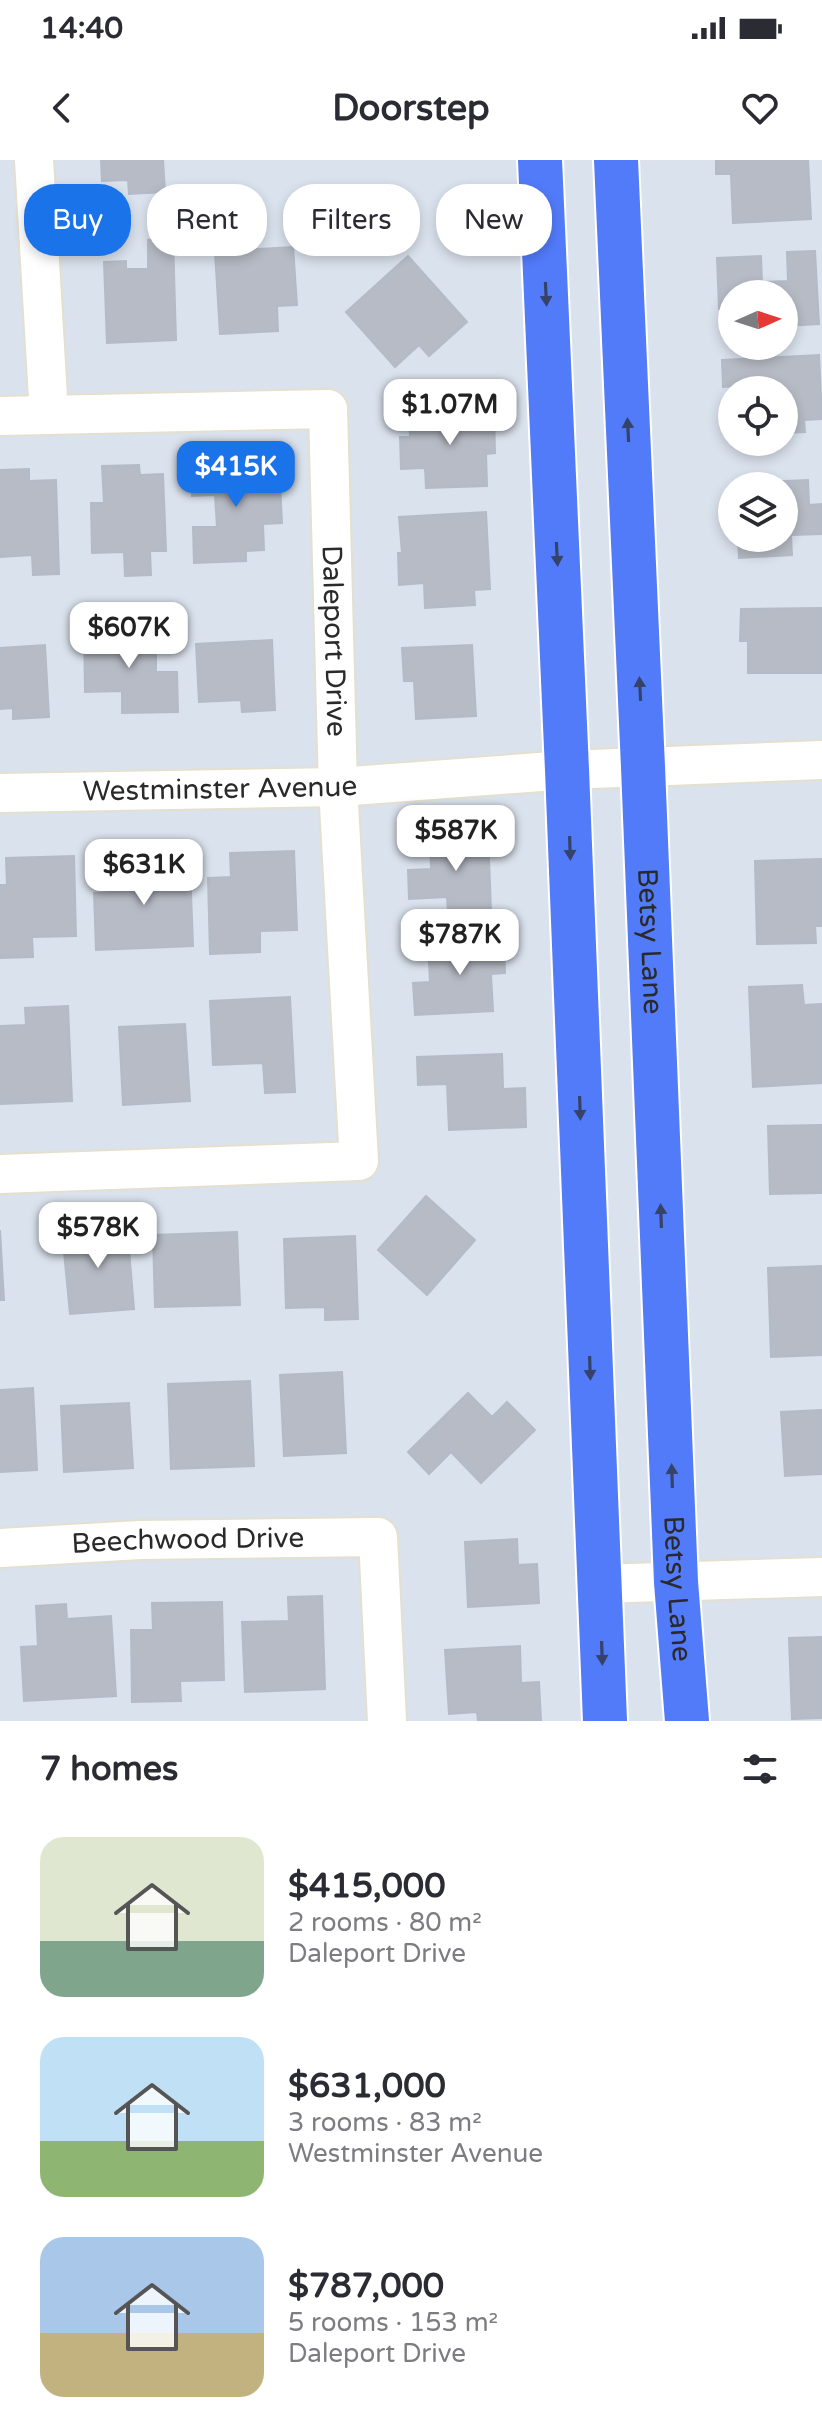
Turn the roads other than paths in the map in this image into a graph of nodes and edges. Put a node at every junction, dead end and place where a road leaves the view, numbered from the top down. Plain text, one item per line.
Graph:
1 (34, 160) edge
2 (540, 160) edge
3 (616, 160) edge
4 (49, 415) junction
5 (0, 416) edge
6 (822, 760) edge
7 (643, 767) junction
8 (567, 770) junction
9 (338, 787) junction
10 (0, 793) edge
11 (0, 1174) edge
12 (0, 1548) edge
13 (822, 1577) edge
14 (676, 1582) junction
15 (599, 1584) junction
16 (387, 1721) edge
17 (605, 1721) edge
18 (687, 1721) edge

1 - 4 street
2 -> 8 main road
7 -> 3 main road, Betsy Lane
4 - 5 street
4 - 9 street, Daleport Drive
6 - 7 street, Westminster Avenue
7 - 8 street, Westminster Avenue
14 -> 7 main road, Betsy Lane
8 - 9 street, Westminster Avenue
8 -> 15 main road
9 - 10 street, Westminster Avenue
9 - 11 street, Daleport Drive
12 - 16 street, Beechwood Drive
13 - 14 street
14 - 15 street
14 - 18 main road, Betsy Lane
15 -> 17 main road

